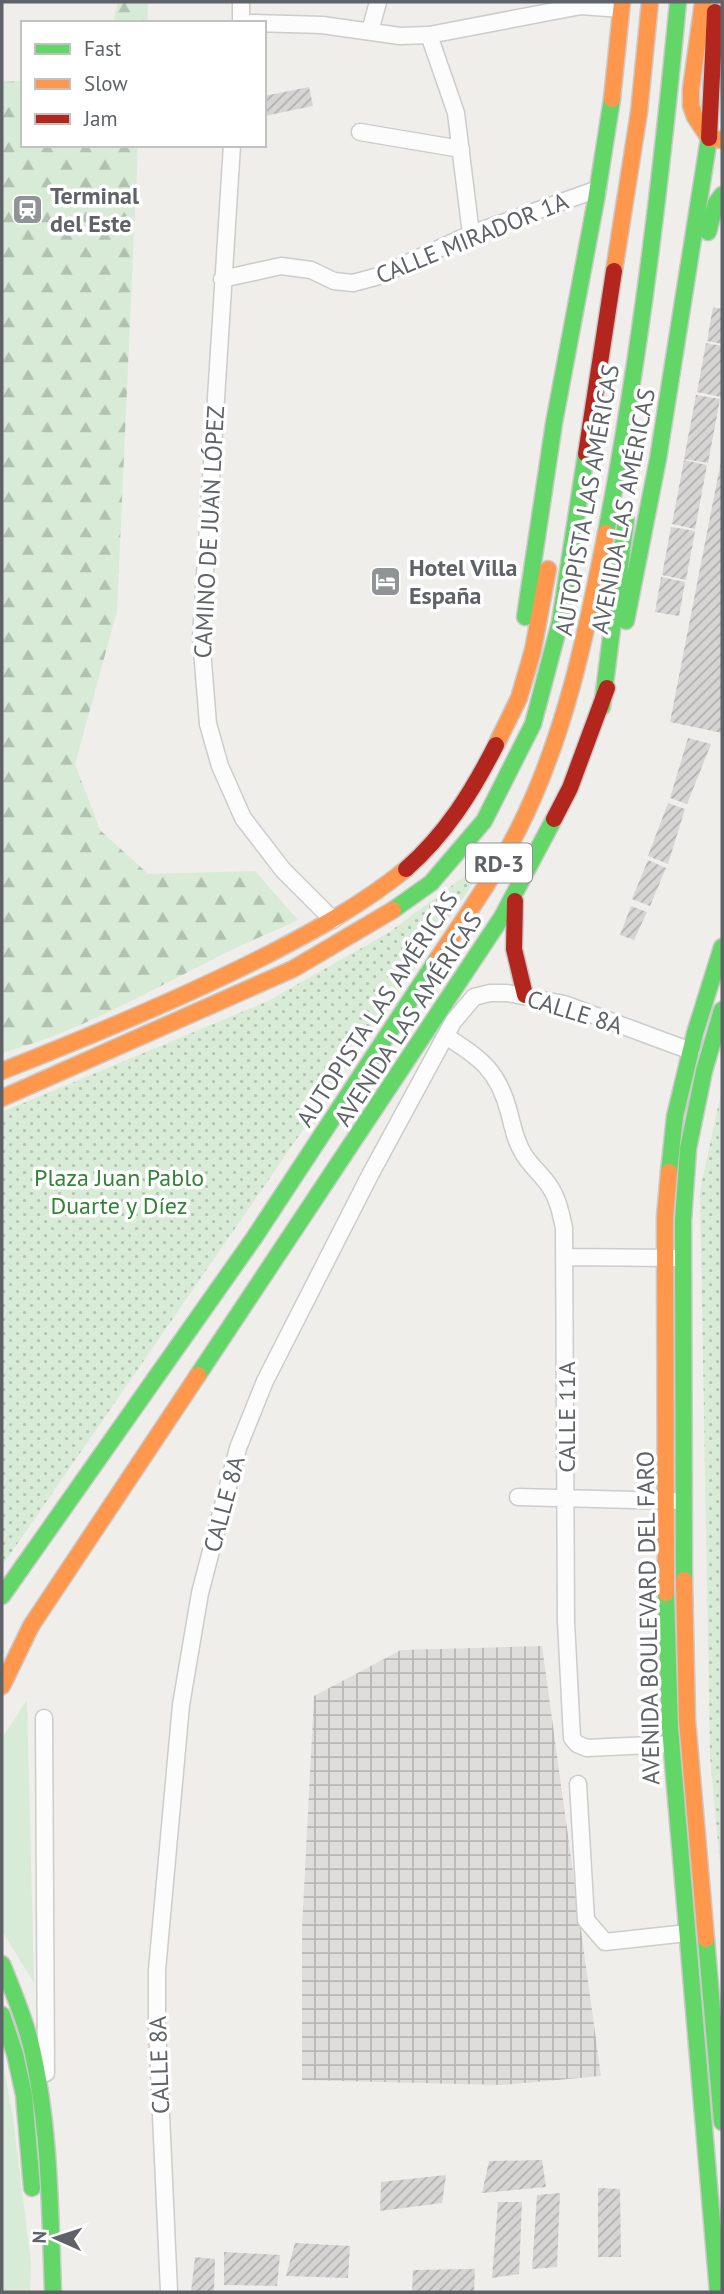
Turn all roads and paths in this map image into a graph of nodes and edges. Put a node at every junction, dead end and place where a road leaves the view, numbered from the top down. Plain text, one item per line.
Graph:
1 (240, 2) edge
2 (378, 2) edge
3 (650, 2) edge
4 (678, 2) edge
5 (703, 2) edge
6 (715, 2) edge
7 (580, 4) edge
8 (622, 6) edge
9 (241, 21) edge
10 (266, 23) edge
11 (370, 32) junction
12 (429, 35) junction
13 (718, 56) edge
14 (639, 112) junction
15 (360, 132) dead end
16 (716, 139) edge
17 (232, 147) edge
18 (461, 149) junction
19 (598, 189) junction
20 (722, 195) edge
21 (471, 234) junction
22 (222, 279) junction
23 (590, 320) dead end
24 (642, 321) junction
25 (682, 321) junction
26 (552, 547) dead end
27 (602, 707) junction
28 (496, 745) junction
29 (516, 890) junction
30 (334, 920) junction
31 (722, 947) edge
32 (457, 987) junction
33 (524, 995) junction
34 (474, 997) junction
35 (722, 1010) edge
36 (446, 1037) junction
37 (691, 1051) junction
38 (2, 1071) edge
39 (2, 1098) edge
40 (565, 1256) junction
41 (665, 1258) junction
42 (682, 1258) junction
43 (518, 1497) dead end
44 (567, 1497) junction
45 (683, 1500) junction
46 (666, 1501) junction
47 (2, 1596) edge
48 (2, 1686) edge
49 (44, 1718) dead end
50 (671, 1744) junction
51 (578, 1784) dead end
52 (687, 1933) junction
53 (2, 1964) edge
54 (2, 2015) edge
55 (722, 2122) edge
56 (704, 2124) junction
57 (47, 2130) junction
58 (38, 2292) edge
59 (53, 2292) edge
60 (169, 2292) edge
61 (718, 2292) edge

1 - 9 street
2 - 11 street
3 - 14 main road, AUTOPISTA LAS AMÉRICAS / RD-3
4 - 24 main road, AUTOPISTA LAS AMÉRICAS / RD-3
5 - 16 main road
6 - 13 main road, AVENIDA LAS AMÉRICAS
7 - 8 street
7 - 12 street
8 - 19 main road
10 - 11 street
11 - 12 street
12 - 18 street
13 - 16 main road, AVENIDA LAS AMÉRICAS
14 - 23 main road
14 - 39 main road, AUTOPISTA LAS AMÉRICAS / RD-3
15 - 18 street
16 - 25 main road, AVENIDA LAS AMÉRICAS
17 - 22 street, CAMINO DE JUAN LÓPEZ
18 - 21 street
19 - 21 street, CALLE MIRADOR 1A
19 - 28 main road
20 - 25 main road
21 - 22 street, CALLE MIRADOR 1A
22 - 30 street, CAMINO DE JUAN LÓPEZ
24 - 27 main road
24 - 47 main road, AUTOPISTA LAS AMÉRICAS / RD-3
25 - 27 main road, AVENIDA LAS AMÉRICAS
26 - 28 main road
27 - 29 main road, AVENIDA LAS AMÉRICAS
28 - 30 main road
29 - 32 main road, AVENIDA LAS AMÉRICAS
29 - 33 main road
30 - 38 main road
31 - 37 main road, AVENIDA BOULEVARD DEL FARO
32 - 34 street
32 - 48 main road, AVENIDA LAS AMÉRICAS
33 - 34 street, CALLE 8A
33 - 37 street, CALLE 8A
34 - 36 street, CALLE 8A
35 - 42 main road, AVENIDA BOULEVARD DEL FARO
36 - 40 street, CALLE 11A
36 - 60 street, CALLE 8A
37 - 41 main road, AVENIDA BOULEVARD DEL FARO
40 - 41 street
40 - 44 street, CALLE 11A
41 - 42 street
41 - 46 main road, AVENIDA BOULEVARD DEL FARO
42 - 45 main road, AVENIDA BOULEVARD DEL FARO
43 - 44 street
44 - 46 street
44 - 50 street, CALLE 11A
45 - 46 street
45 - 55 main road, AVENIDA BOULEVARD DEL FARO
46 - 50 main road, AVENIDA BOULEVARD DEL FARO
49 - 57 street
50 - 52 main road, AVENIDA BOULEVARD DEL FARO
51 - 52 street
52 - 56 main road, AVENIDA BOULEVARD DEL FARO
53 - 57 main road
54 - 58 main road
55 - 56 street
56 - 61 main road, AVENIDA BOULEVARD DEL FARO
57 - 59 main road

